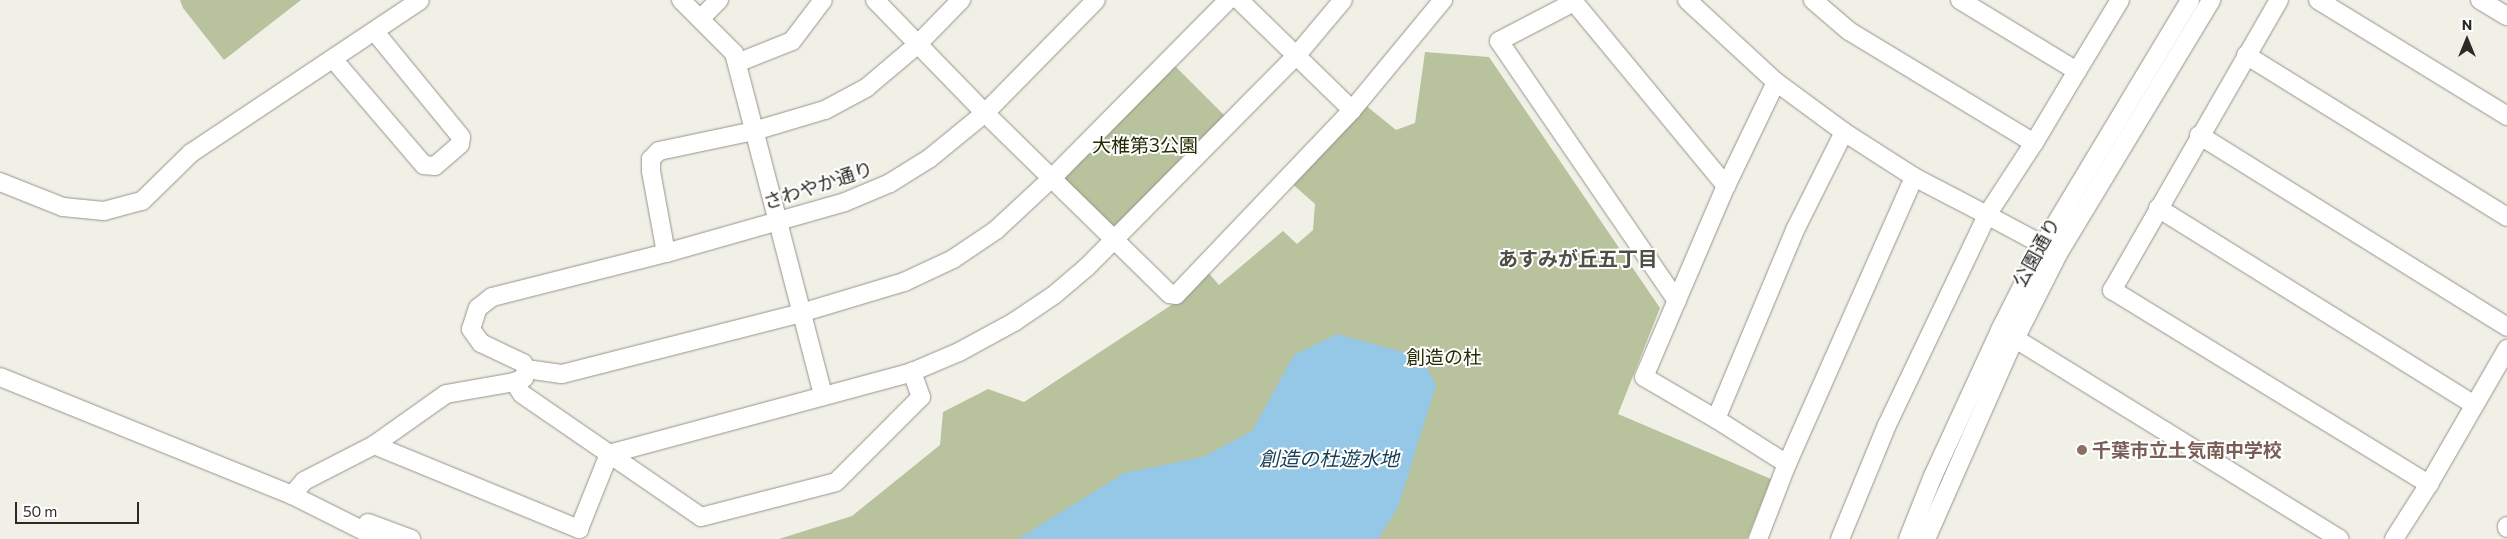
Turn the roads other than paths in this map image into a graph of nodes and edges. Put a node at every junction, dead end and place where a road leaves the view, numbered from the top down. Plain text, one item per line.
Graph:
1 (420, 0) edge
2 (681, 0) edge
3 (719, 0) edge
4 (824, 0) edge
5 (875, 0) edge
6 (961, 0) edge
7 (1096, 0) edge
8 (1228, 0) edge
9 (1238, 0) edge
10 (1343, 0) edge
11 (1443, 0) edge
12 (1687, 0) edge
13 (1813, 0) edge
14 (1960, 0) edge
15 (2120, 0) edge
16 (2190, 0) edge
17 (2211, 0) edge
18 (2279, 0) edge
19 (2318, 0) edge
20 (2480, 0) edge
21 (1576, 1) edge
22 (2507, 16) edge
23 (700, 19) junction
24 (374, 32) junction
25 (918, 44) junction
26 (2246, 55) junction
27 (1296, 56) junction
28 (334, 60) junction
29 (737, 63) junction
30 (2077, 71) junction
31 (1776, 82) junction
32 (1352, 110) junction
33 (985, 113) junction
34 (2507, 116) edge
35 (754, 130) junction
36 (1844, 132) junction
37 (2199, 135) junction
38 (2034, 143) junction
39 (1914, 177) junction
40 (1053, 178) junction
41 (0, 182) edge
42 (1726, 186) junction
43 (2158, 208) junction
44 (1987, 215) junction
45 (2507, 218) edge
46 (776, 222) junction
47 (1114, 238) junction
48 (2043, 245) junction
49 (666, 253) junction
50 (1676, 301) junction
51 (801, 313) junction
52 (2507, 327) edge
53 (2007, 334) junction
54 (2507, 349) edge
55 (526, 369) junction
56 (912, 372) junction
57 (6, 380) edge
58 (514, 382) junction
59 (823, 395) junction
60 (2474, 405) junction
61 (1716, 419) junction
62 (374, 446) junction
63 (609, 454) junction
64 (1787, 464) junction
65 (2429, 484) junction
66 (296, 497) junction
67 (380, 539) edge
68 (411, 539) edge
69 (1758, 539) edge
70 (1840, 539) edge
71 (1908, 539) edge
72 (1926, 539) edge
73 (2340, 539) edge
74 (2394, 539) edge

1 - 24 street
2 - 23 street
3 - 23 street
4 - 29 street
5 - 25 street
6 - 25 street
7 - 33 street, さわやか通り
8 - 40 street
9 - 27 street
10 - 27 street
11 - 32 street
12 - 31 street
13 - 38 street
14 - 30 street
15 - 30 street
16 - 48 street, 公園通り
17 - 53 street, 公園通り
18 - 26 street
19 - 34 street
20 - 22 street
21 - 42 street
21 - 50 street
23 - 29 street
24 - 28 street
24 - 28 street
25 - 33 street
25 - 35 street
26 - 37 street
26 - 45 street
27 - 32 street
27 - 47 street
28 - 41 street
29 - 35 street
30 - 38 street
31 - 36 street
31 - 42 street
32 - 47 street
33 - 40 street
33 - 46 street, さわやか通り
35 - 46 street
35 - 49 street
36 - 39 street
36 - 61 street
37 - 43 street
37 - 52 street
38 - 44 street
39 - 44 street
39 - 64 street
40 - 47 street
40 - 51 street
42 - 50 street
43 - 60 street
43 - 65 street
44 - 48 street
44 - 70 street
46 - 49 street, さわやか通り
46 - 51 street
47 - 56 street
48 - 53 street, 公園通り
49 - 55 street, さわやか通り
50 - 61 street
51 - 55 street
51 - 59 street
53 - 71 street, 公園通り
53 - 72 street, 公園通り
53 - 73 street
54 - 60 street
55 - 58 street
56 - 59 street
56 - 63 street
57 - 66 street
58 - 62 street
58 - 63 street
59 - 63 street
60 - 65 street
61 - 64 street
62 - 63 street
62 - 66 street
64 - 69 street
65 - 74 street
66 - 67 street
66 - 68 street

